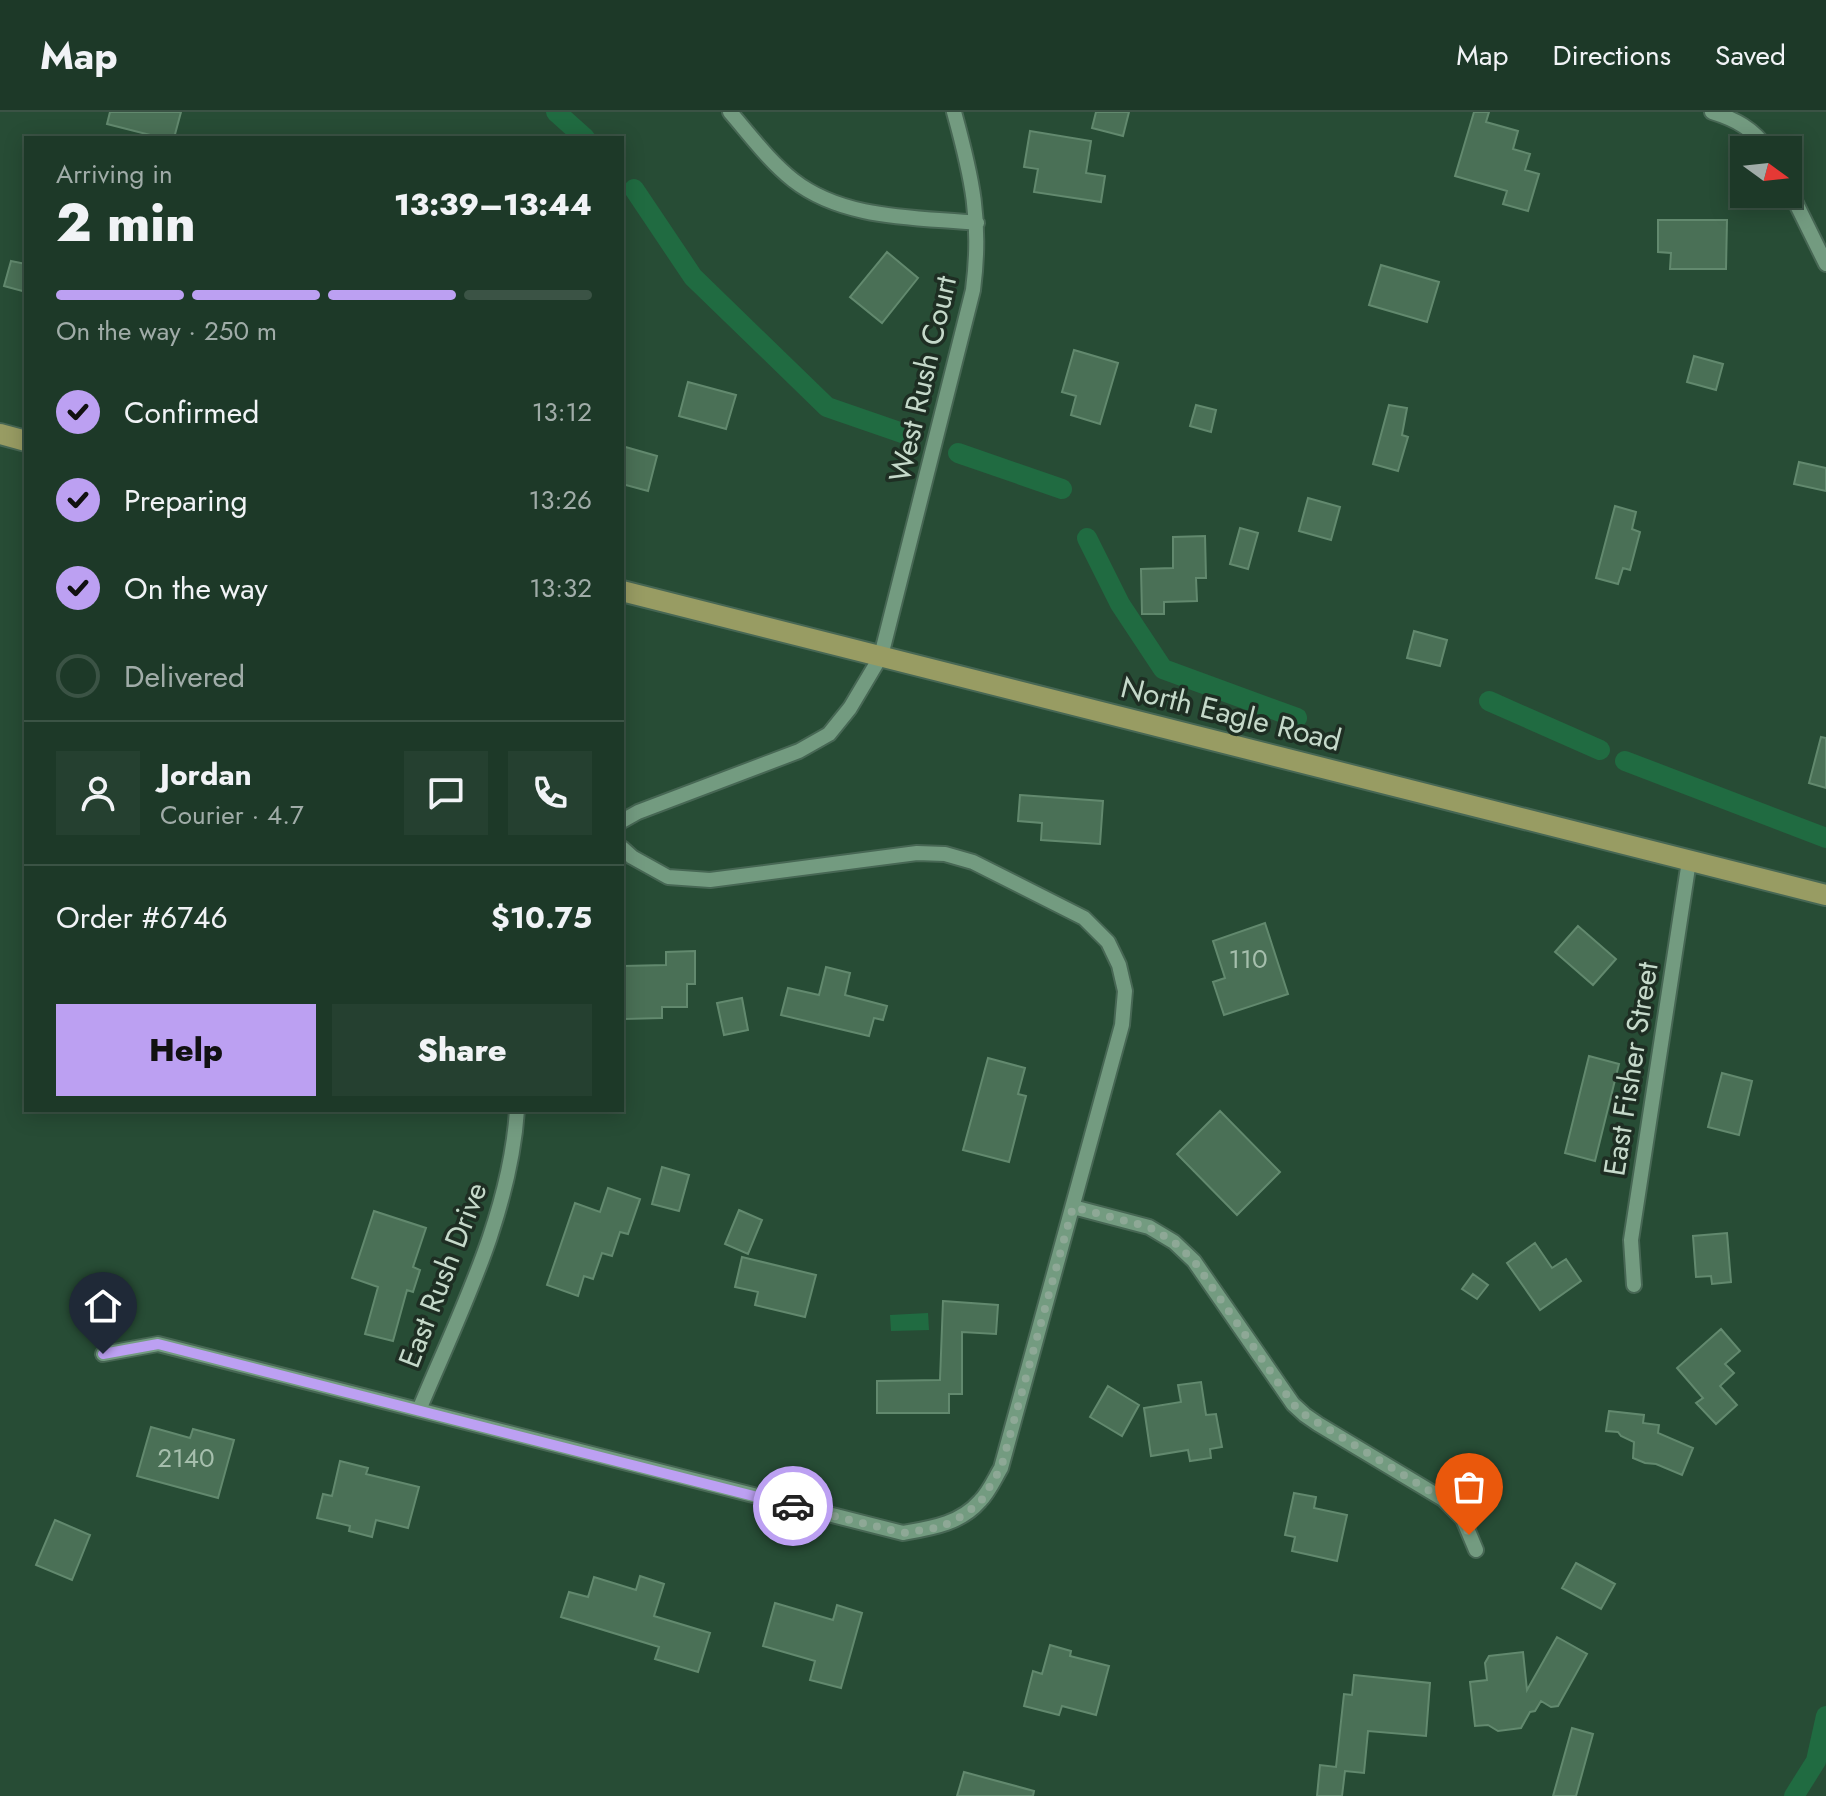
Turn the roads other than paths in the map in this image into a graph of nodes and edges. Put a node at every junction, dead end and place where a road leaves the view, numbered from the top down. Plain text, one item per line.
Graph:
1 (730, 112) edge
2 (954, 112) edge
3 (1712, 112) edge
4 (1755, 136) edge
5 (1798, 208) edge
6 (977, 223) junction
7 (1826, 264) edge
8 (0, 434) edge
9 (24, 440) edge
10 (624, 592) edge
11 (881, 656) junction
12 (624, 820) edge
13 (624, 850) edge
14 (1689, 861) junction
15 (1826, 895) edge
16 (517, 1112) edge
17 (1073, 1207) junction
18 (1634, 1285) dead end
19 (103, 1354) dead end
20 (419, 1410) junction
21 (1476, 1550) dead end

1 - 6 street
2 - 6 street, West Rush Court
3 - 4 street
5 - 7 street
6 - 11 street, West Rush Court
8 - 9 main road
10 - 11 main road, North Eagle Road
11 - 12 street
11 - 14 main road, North Eagle Road
13 - 17 street
14 - 15 main road, North Eagle Road
14 - 18 street, East Fisher Street
16 - 20 street, East Rush Drive
17 - 20 street
17 - 21 street
19 - 20 street

